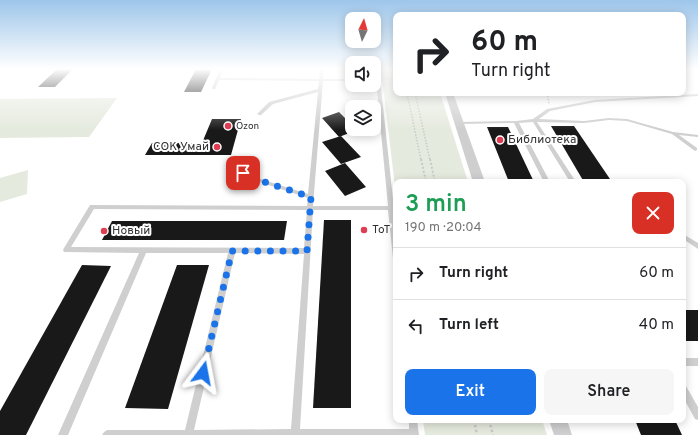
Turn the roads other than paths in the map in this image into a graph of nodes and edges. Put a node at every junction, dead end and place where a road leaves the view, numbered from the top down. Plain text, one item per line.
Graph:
1 (320, 90) joint
2 (377, 92) edge
3 (698, 95) edge
4 (450, 96) edge
5 (681, 96) edge
6 (686, 96) edge
7 (259, 114) dead end
8 (534, 120) junction
9 (516, 122) junction
10 (459, 123) junction
11 (673, 133) junction
12 (698, 136) edge
13 (695, 149) dead end
14 (243, 173) dead end
15 (478, 179) edge
16 (545, 179) edge
17 (571, 179) edge
18 (311, 197) junction
19 (310, 208) junction
20 (391, 208) junction
21 (393, 228) edge
22 (686, 238) edge
23 (698, 246) edge
24 (144, 250) junction
25 (232, 251) junction
26 (307, 251) junction
27 (686, 362) edge
28 (698, 362) edge
29 (686, 394) edge
30 (698, 416) edge
31 (413, 423) edge
32 (559, 423) edge
33 (295, 434) junction
34 (414, 434) edge
35 (63, 435) edge
36 (107, 435) edge
37 (188, 435) edge
38 (563, 435) edge

1 - 7 lane
1 - 18 lane
2 - 20 lane
3 - 6 lane
4 - 10 street
5 - 8 lane
8 - 9 lane
8 - 11 lane
8 - 17 lane
9 - 10 lane
9 - 16 lane
10 - 15 street
11 - 12 lane
11 - 13 lane
14 - 18 lane
18 - 19 lane
19 - 20 lane
19 - 24 lane
19 - 26 lane
20 - 21 lane
22 - 23 lane
24 - 25 lane
24 - 35 lane
25 - 26 lane
25 - 37 lane
26 - 33 lane
27 - 28 lane
29 - 30 lane
31 - 34 lane
32 - 38 street
33 - 34 lane
33 - 37 lane
36 - 37 lane

